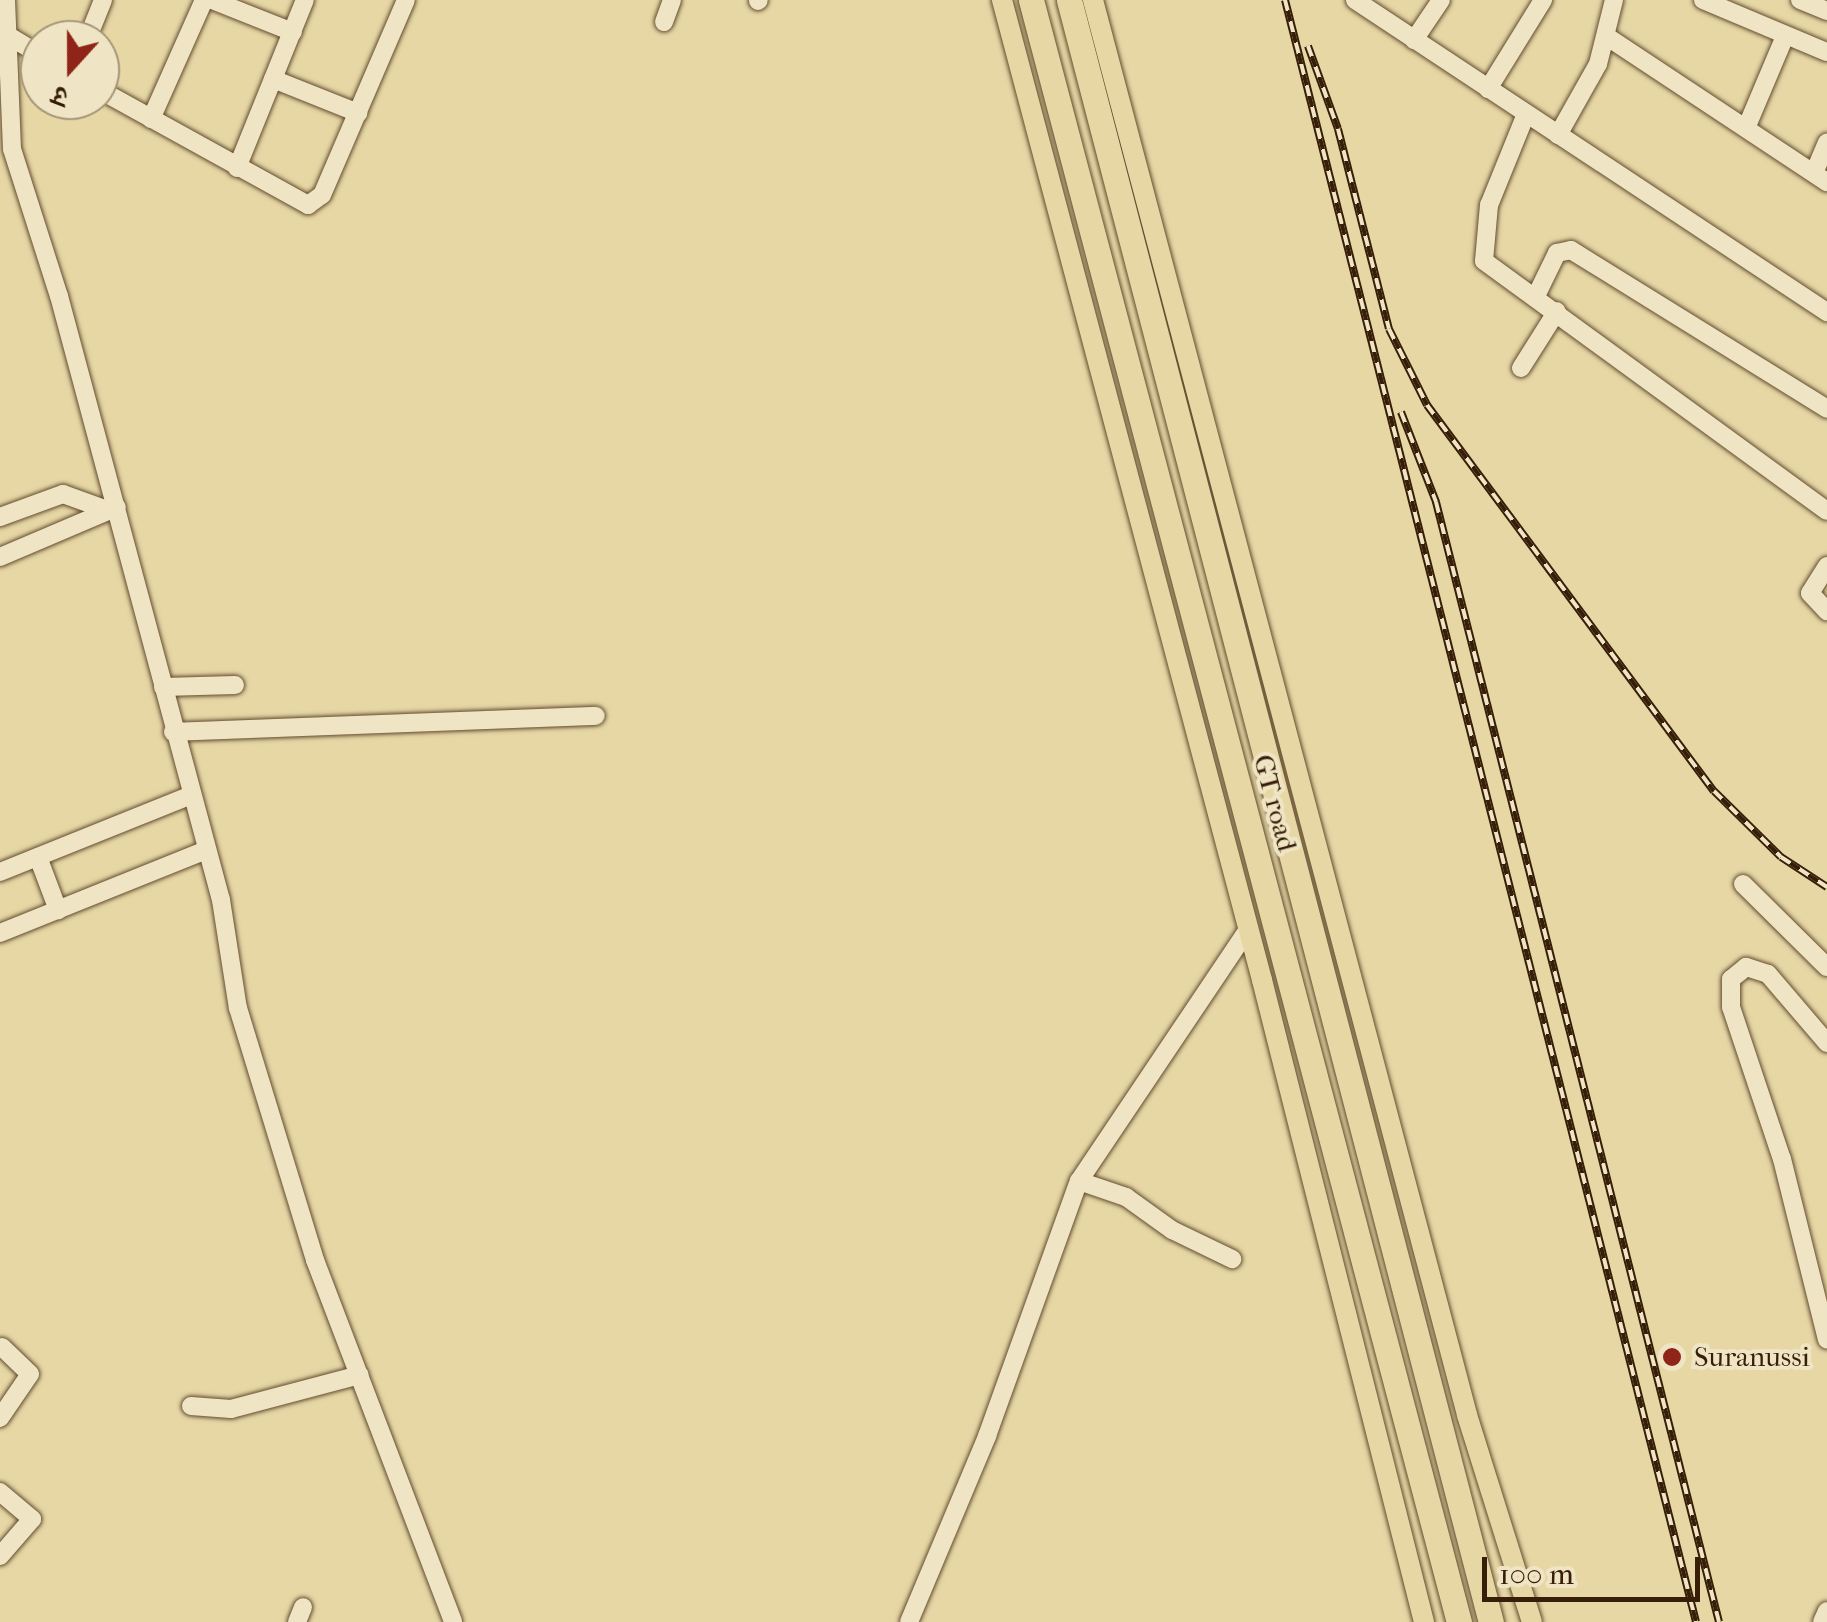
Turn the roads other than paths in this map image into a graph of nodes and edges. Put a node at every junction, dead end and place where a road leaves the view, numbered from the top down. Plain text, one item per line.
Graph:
1 (6, 0) edge
2 (204, 0) edge
3 (212, 0) edge
4 (305, 0) edge
5 (406, 0) edge
6 (672, 0) edge
7 (1002, 0) edge
8 (1032, 0) edge
9 (1069, 0) edge
10 (1092, 0) edge
11 (1355, 0) edge
12 (1441, 0) edge
13 (1614, 0) edge
14 (1703, 0) edge
15 (1800, 0) edge
16 (1535, 3) edge
17 (1827, 11) edge
18 (664, 22) dead end
19 (292, 32) junction
20 (7, 35) junction
21 (1606, 36) junction
22 (1785, 36) junction
23 (1414, 40) junction
24 (20, 42) edge
25 (1827, 52) edge
26 (273, 80) junction
27 (1488, 89) junction
28 (120, 101) edge
29 (358, 113) junction
30 (1526, 114) junction
31 (151, 119) junction
32 (1747, 126) junction
33 (1558, 134) junction
34 (1827, 143) edge
35 (237, 168) junction
36 (1821, 178) edge
37 (1536, 296) junction
38 (1557, 310) junction
39 (1827, 312) edge
40 (1521, 368) dead end
41 (1827, 409) edge
42 (112, 508) junction
43 (1827, 511) edge
44 (0, 517) edge
45 (0, 556) edge
46 (1827, 566) edge
47 (1827, 611) edge
48 (235, 685) dead end
49 (163, 687) junction
50 (596, 716) dead end
51 (173, 732) junction
52 (189, 796) junction
53 (204, 850) junction
54 (38, 857) junction
55 (0, 872) edge
56 (1743, 884) dead end
57 (58, 910) junction
58 (1249, 928) junction
59 (0, 933) edge
60 (1827, 967) edge
61 (1827, 1043) edge
62 (1079, 1181) junction
63 (1232, 1259) dead end
64 (1827, 1338) edge
65 (2, 1348) edge
66 (360, 1376) junction
67 (191, 1406) dead end
68 (0, 1418) edge
69 (0, 1492) edge
70 (0, 1556) edge
71 (1827, 1612) edge
72 (454, 1622) edge
73 (910, 1622) edge
74 (1424, 1622) edge
75 (1459, 1622) edge
76 (1490, 1622) edge
77 (1532, 1622) edge
78 (1822, 1622) edge

1 - 20 street
2 - 31 street
3 - 19 street
4 - 19 street
5 - 29 street
6 - 18 street
7 - 58 main road
8 - 75 highway, GT road
9 - 76 highway, GT road
10 - 77 main road
11 - 23 street
12 - 23 street
13 - 21 street
14 - 22 street
15 - 17 street
16 - 27 street
19 - 26 street
20 - 24 street
20 - 42 street
21 - 32 street
21 - 33 street
22 - 25 street
22 - 32 street
23 - 27 street
26 - 29 street
26 - 35 street
27 - 30 street
28 - 31 street
29 - 35 street
30 - 33 street
30 - 37 street
31 - 35 street
32 - 36 street
33 - 39 street
34 - 36 street
37 - 38 street
37 - 41 street
38 - 40 street
38 - 43 street
42 - 44 street
42 - 45 street
42 - 49 street
46 - 47 street
48 - 49 street
49 - 51 street
50 - 51 street
51 - 52 street
52 - 53 street
52 - 54 street
53 - 57 street
53 - 66 street
54 - 55 street
54 - 57 street
56 - 60 street
57 - 59 street
58 - 62 street
58 - 74 main road
61 - 64 street
62 - 63 street
62 - 73 street
65 - 68 street
66 - 67 street
66 - 72 street
69 - 70 street
71 - 78 street

